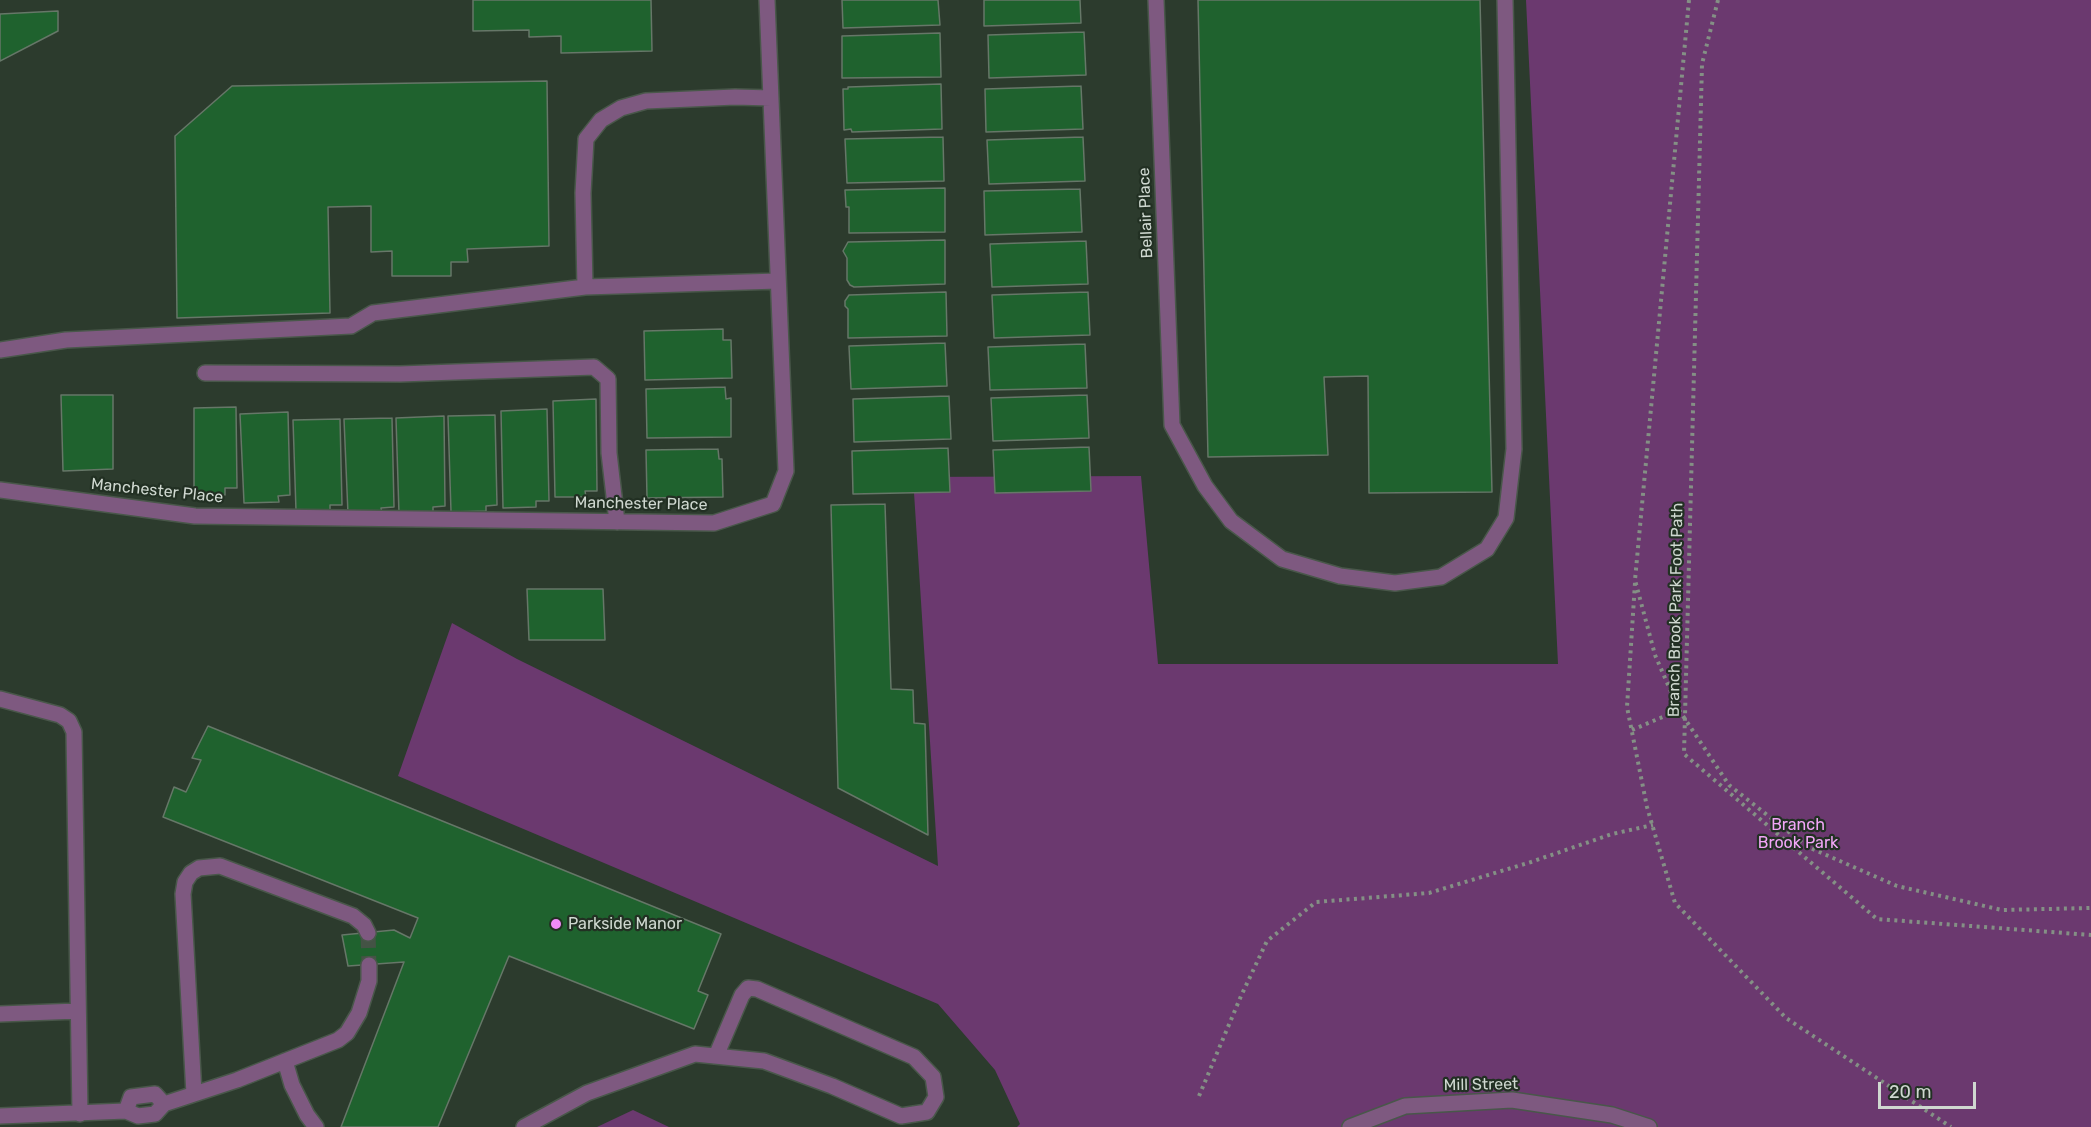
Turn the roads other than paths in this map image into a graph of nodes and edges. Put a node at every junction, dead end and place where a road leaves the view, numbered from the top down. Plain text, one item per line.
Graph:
1 (767, 0) edge
2 (1156, 0) edge
3 (1504, 0) edge
4 (771, 98) junction
5 (778, 281) junction
6 (585, 287) junction
7 (0, 350) edge
8 (205, 373) dead end
9 (0, 490) edge
10 (616, 522) junction
11 (0, 699) edge
12 (368, 933) dead end
13 (369, 965) tunnel mouth
14 (78, 1011) junction
15 (0, 1014) edge
16 (716, 1056) junction
17 (285, 1060) junction
18 (194, 1094) junction
19 (80, 1114) junction
20 (0, 1116) edge
21 (316, 1127) edge
22 (524, 1127) edge
23 (1350, 1127) edge
24 (1649, 1127) edge

1 - 4 street, Manchester Place
2 - 3 street, Bellair Place
4 - 5 street, Manchester Place
4 - 6 street
5 - 6 street
5 - 10 street, Manchester Place
6 - 7 street
8 - 10 street
9 - 10 street, Manchester Place
11 - 14 street
12 - 18 street
13 - 17 street
14 - 15 street
14 - 19 street
16 - 16 street
16 - 22 street
17 - 18 street
17 - 21 street
18 - 19 street
19 - 20 street
23 - 24 street, Mill Street

